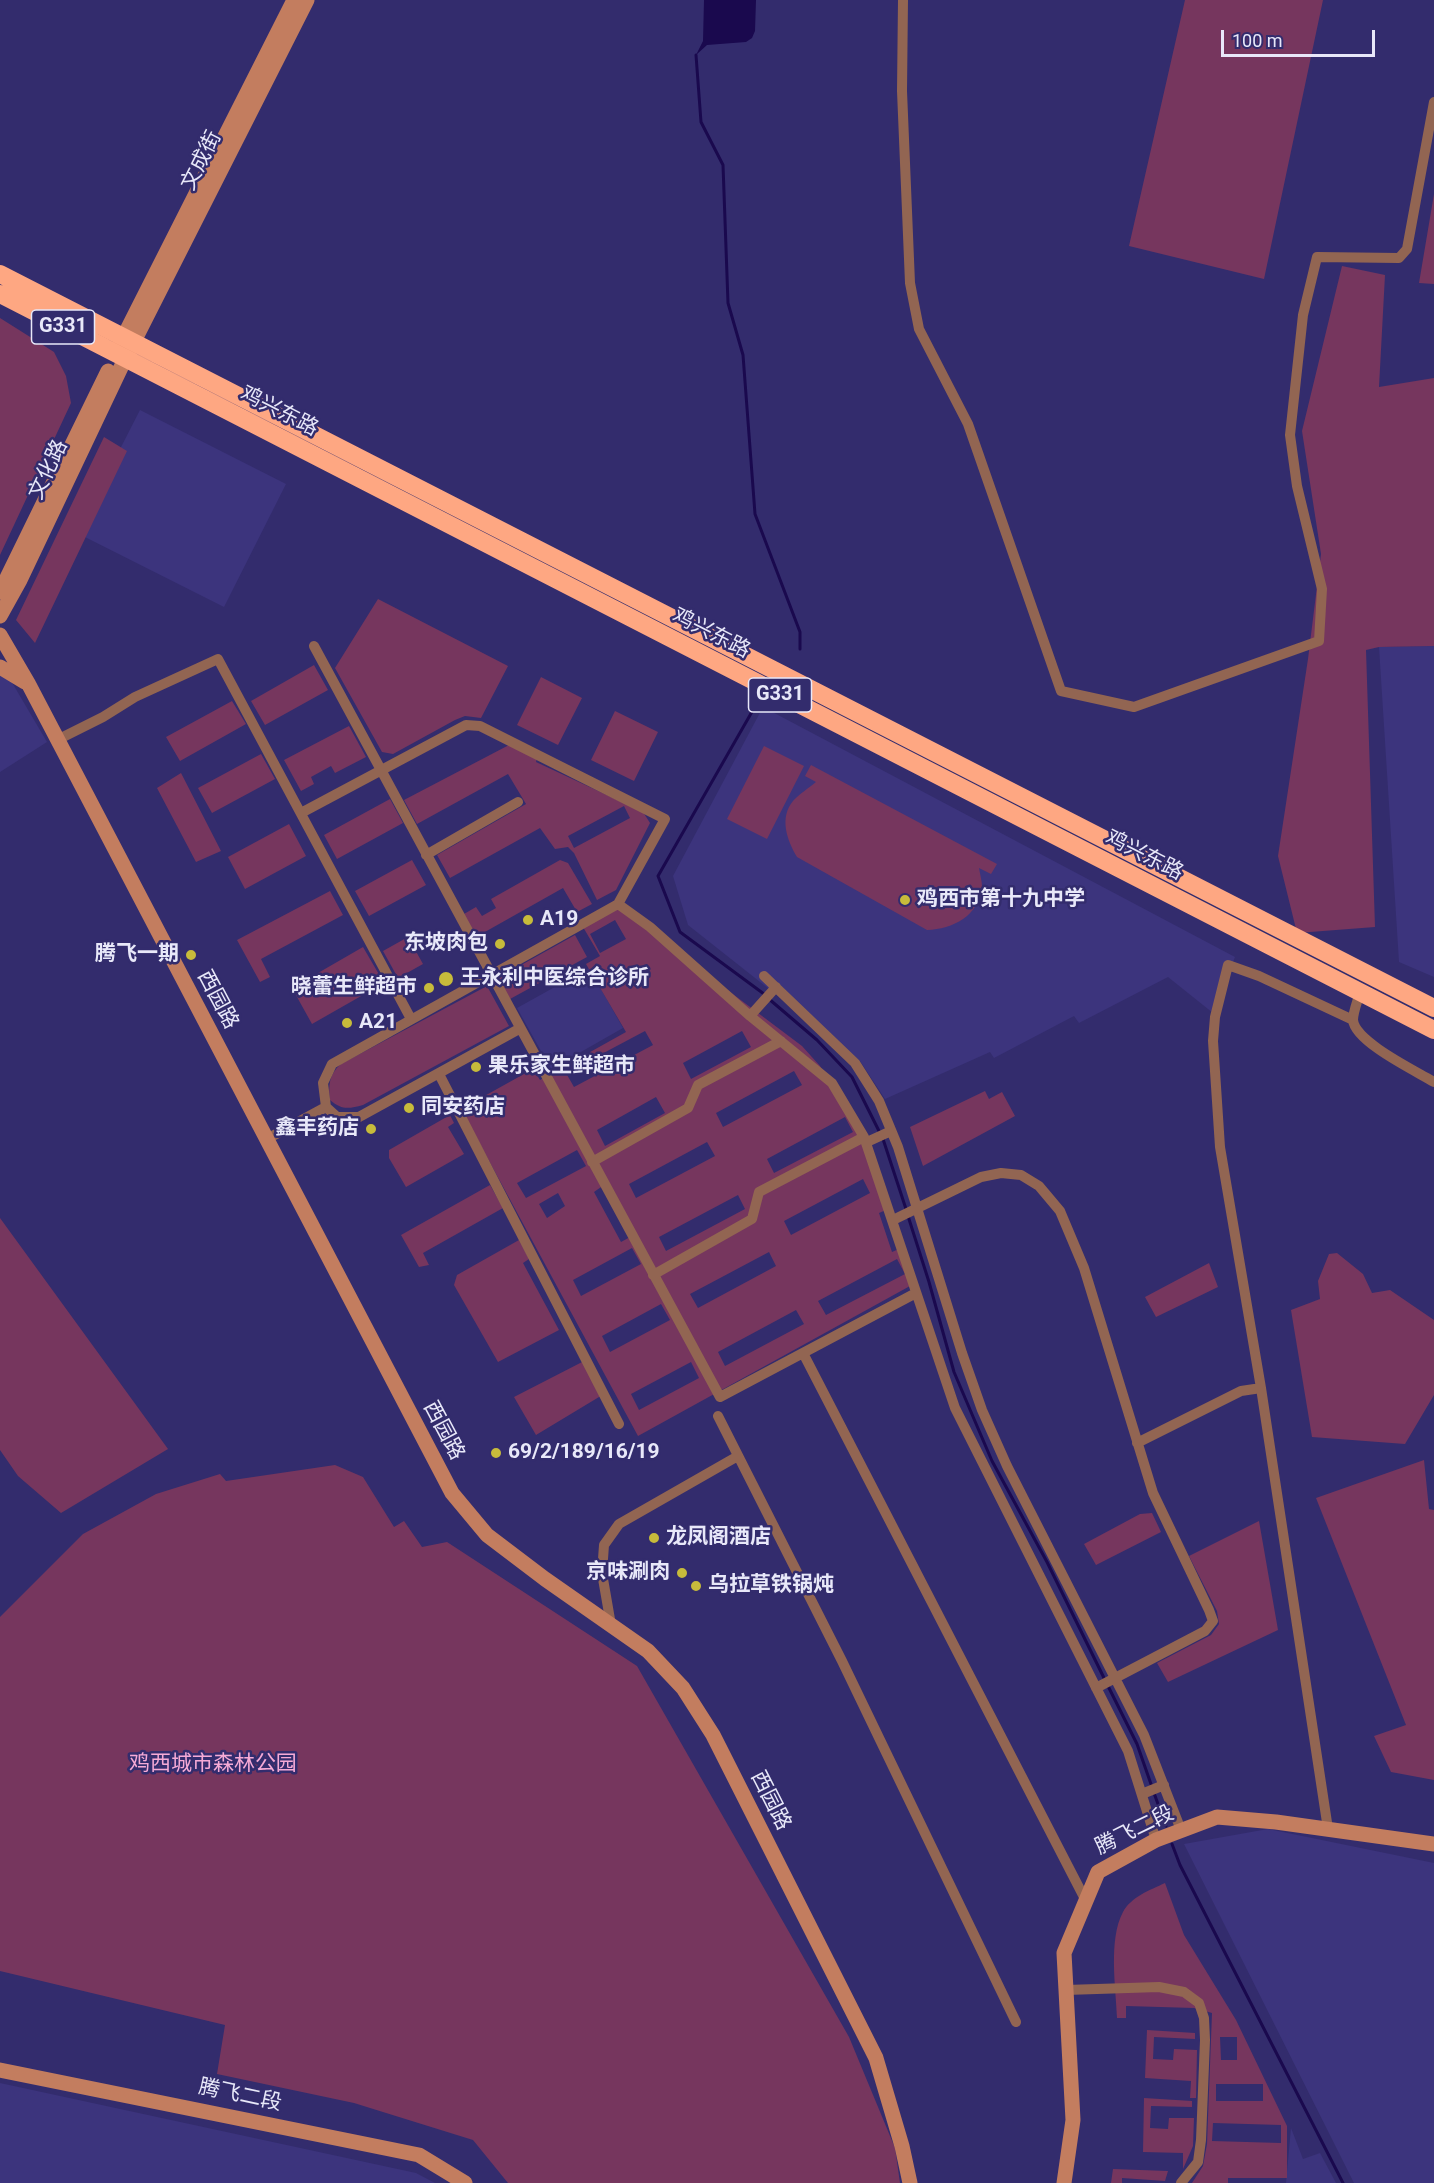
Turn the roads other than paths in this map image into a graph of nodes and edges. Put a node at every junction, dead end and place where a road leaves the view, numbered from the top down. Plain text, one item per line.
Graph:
1 (294, 0) edge
2 (307, 0) edge
3 (903, 0) edge
4 (1434, 102) edge
5 (0, 274) edge
6 (0, 294) edge
7 (129, 339) junction
8 (121, 357) junction
9 (0, 592) edge
10 (0, 616) edge
11 (0, 634) edge
12 (314, 646) dead end
13 (0, 667) edge
14 (28, 683) junction
15 (57, 740) junction
16 (381, 769) junction
17 (518, 802) dead end
18 (301, 813) junction
19 (426, 855) junction
20 (618, 904) junction
21 (490, 975) junction
22 (764, 976) dead end
23 (776, 987) junction
24 (1360, 992) junction
25 (1434, 1008) edge
26 (750, 1016) junction
27 (411, 1019) junction
28 (1353, 1020) junction
29 (519, 1029) junction
30 (1434, 1030) edge
31 (781, 1041) junction
32 (439, 1074) junction
33 (1434, 1082) edge
34 (326, 1107) junction
35 (891, 1131) junction
36 (267, 1139) junction
37 (866, 1139) junction
38 (592, 1162) junction
39 (917, 1208) junction
40 (893, 1220) junction
41 (653, 1275) junction
42 (916, 1293) junction
43 (803, 1353) junction
44 (1260, 1388) junction
45 (718, 1416) dead end
46 (619, 1424) dead end
47 (1137, 1443) junction
48 (738, 1456) junction
49 (611, 1625) junction
50 (1115, 1679) junction
51 (1096, 1688) junction
52 (1144, 1735) junction
53 (1125, 1745) junction
54 (1164, 1785) junction
55 (1142, 1794) junction
56 (1328, 1829) junction
57 (1181, 1830) junction
58 (1156, 1840) junction
59 (1434, 1844) edge
60 (1086, 1901) junction
61 (1066, 1990) junction
62 (1016, 2022) dead end
63 (0, 2070) edge
64 (465, 2183) edge
65 (910, 2183) edge
66 (1064, 2183) edge
67 (1181, 2183) edge

1 - 7 main road, 文成街
2 - 7 main road, 文成街
3 - 4 street
5 - 7 highway, 鸡兴东路 / G331
6 - 8 highway, 鸡兴东路 / G331
7 - 8 main road, 文化路
7 - 25 highway, 鸡兴东路 / G331
8 - 9 main road, 文化路
8 - 10 main road, 文化路
8 - 24 highway, 鸡兴东路 / G331
11 - 14 main road, 西园路
12 - 16 street
13 - 14 main road
14 - 15 main road, 西园路
15 - 18 street
15 - 36 main road, 西园路
16 - 18 street
16 - 19 street
16 - 20 street
17 - 19 street
18 - 27 street
19 - 21 street
20 - 21 street
20 - 26 street
21 - 27 street
21 - 29 street
22 - 23 street
23 - 26 street
23 - 35 street
24 - 28 street
24 - 30 highway, 鸡兴东路 / G331
26 - 31 street
27 - 34 street
28 - 33 street
28 - 44 street
29 - 32 street
29 - 38 street
31 - 37 street
31 - 38 street
32 - 34 street
32 - 46 street
34 - 36 street
35 - 37 street
35 - 39 street
36 - 49 main road, 西园路
37 - 40 street
37 - 41 street
38 - 41 street
39 - 40 street
39 - 47 street
39 - 50 street
40 - 42 street
41 - 43 street
42 - 43 street
42 - 51 street
43 - 60 street
44 - 47 street
44 - 56 street
45 - 48 street
47 - 50 street
48 - 49 street
48 - 62 street
49 - 65 main road, 西园路
50 - 51 street
50 - 52 street
51 - 53 street
52 - 53 street
52 - 54 street
53 - 55 street
54 - 55 street
54 - 57 street
55 - 58 street
56 - 57 main road, 腾飞二段
56 - 59 main road, 腾飞二段
57 - 58 main road, 腾飞二段
58 - 60 main road, 腾飞二段
60 - 61 main road, 腾飞二段
61 - 66 main road, 腾飞二段
61 - 67 street
63 - 64 main road, 腾飞二段

